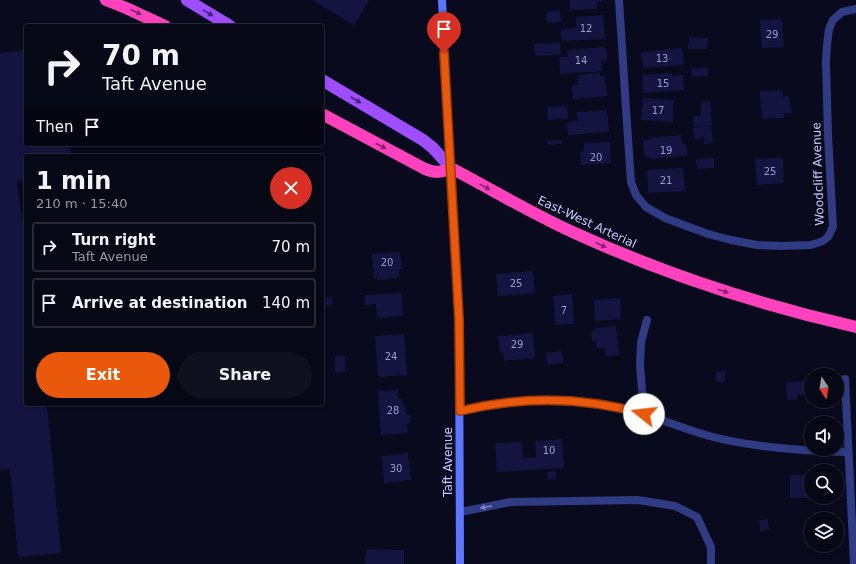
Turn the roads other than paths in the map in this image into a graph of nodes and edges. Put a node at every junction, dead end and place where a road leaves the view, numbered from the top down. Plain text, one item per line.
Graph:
1 (106, 0) edge
2 (187, 0) edge
3 (442, 0) edge
4 (620, 0) edge
5 (856, 9) edge
6 (161, 24) edge
7 (227, 24) edge
8 (324, 81) edge
9 (324, 115) edge
10 (451, 168) junction
11 (647, 320) dead end
12 (856, 326) edge
13 (845, 379) dead end
14 (460, 411) junction
15 (644, 414) junction
16 (848, 452) junction
17 (460, 512) junction
18 (460, 564) edge
19 (711, 564) edge
20 (854, 564) edge

1 -> 6 highway
2 -> 7 main road
3 - 10 street, Taft Avenue
4 - 5 street, Woodcliff Avenue
8 -> 10 main road
9 -> 10 highway
10 -> 12 highway, East-West Arterial
10 - 14 street, Taft Avenue
11 - 15 street
13 - 16 street
14 - 15 street
14 - 17 street, Taft Avenue
15 - 16 street
16 - 20 street
17 - 18 street, Taft Avenue
19 -> 17 street

